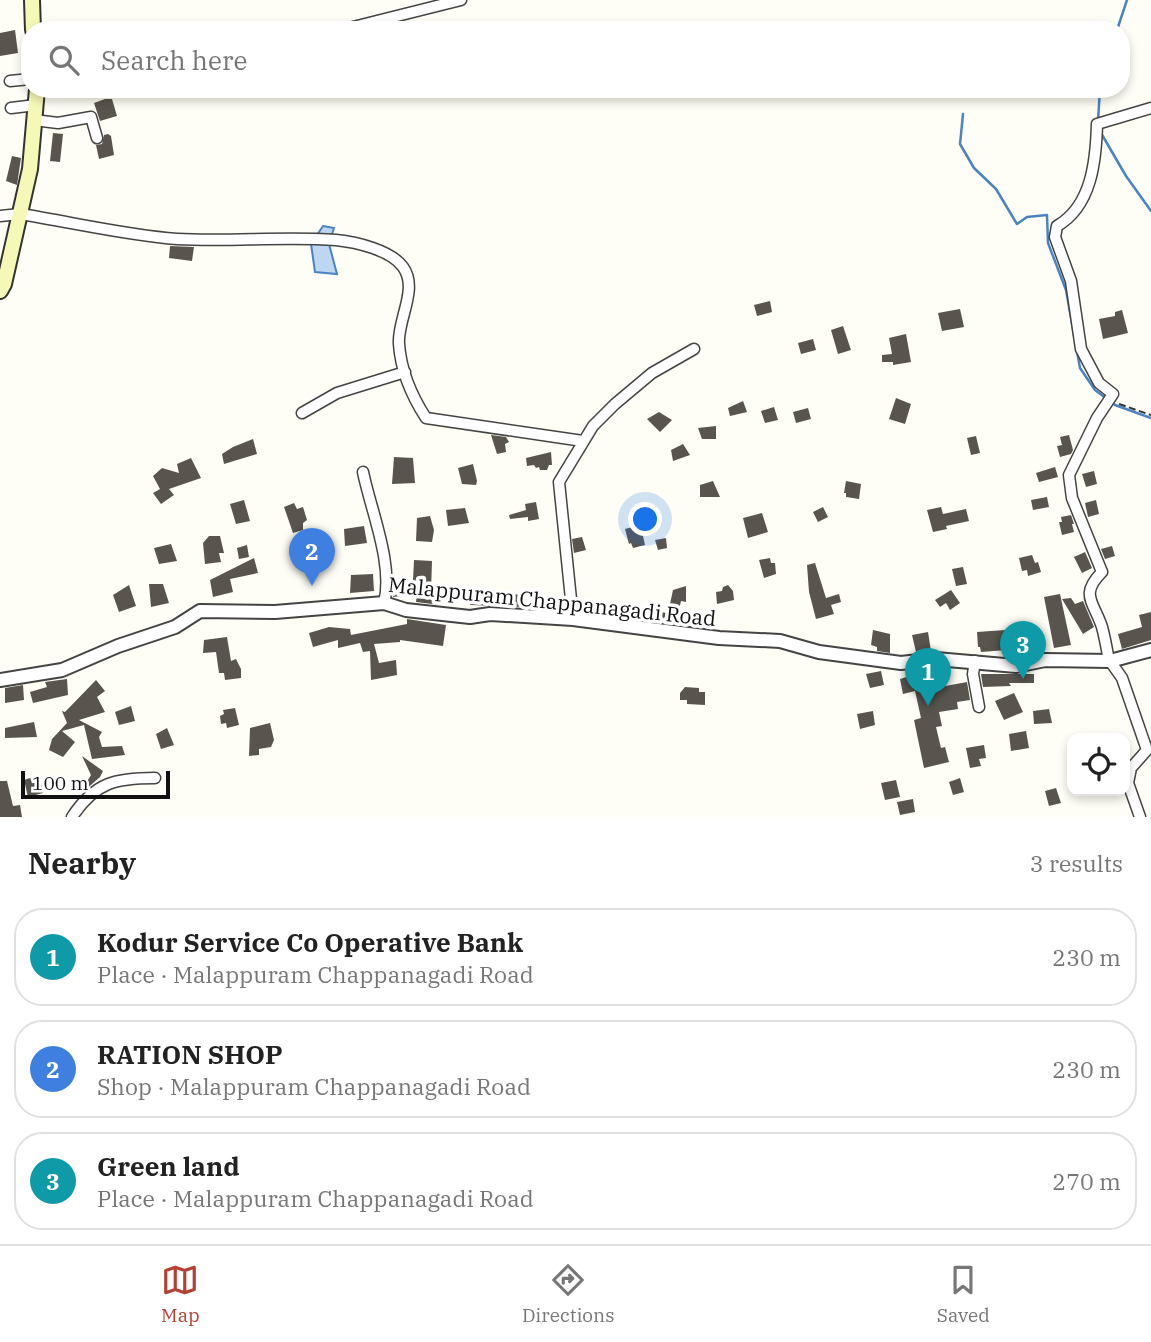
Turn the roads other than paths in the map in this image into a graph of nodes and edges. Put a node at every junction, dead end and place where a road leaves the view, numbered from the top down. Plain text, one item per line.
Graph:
1 (32, 0) edge
2 (461, 0) edge
3 (33, 21) edge
4 (377, 21) edge
5 (21, 80) edge
6 (10, 81) dead end
7 (36, 98) edge
8 (11, 108) dead end
9 (1151, 108) edge
10 (35, 113) junction
11 (97, 138) dead end
12 (20, 214) junction
13 (0, 216) edge
14 (0, 291) edge
15 (694, 349) dead end
16 (405, 372) junction
17 (302, 413) dead end
18 (583, 442) junction
19 (363, 472) dead end
20 (384, 603) junction
21 (573, 619) junction
22 (1151, 650) edge
23 (1109, 661) junction
24 (975, 662) junction
25 (0, 680) edge
26 (979, 707) dead end
27 (155, 778) dead end
28 (72, 817) edge
29 (1140, 817) edge

1 - 3 main road
2 - 4 street
5 - 6 street
7 - 10 main road
8 - 10 street
9 - 23 street
10 - 11 street
10 - 12 main road
12 - 13 street
12 - 14 main road
12 - 16 street
15 - 18 street
16 - 17 street
16 - 18 street
18 - 21 street
19 - 20 street
20 - 21 street, Malappuram Chappanagadi Road
20 - 25 street, Malappuram Chappanagadi Road
21 - 24 street, Malappuram Chappanagadi Road
22 - 23 street, Malappuram Chappanagadi Road
23 - 24 street, Malappuram Chappanagadi Road
23 - 29 street
24 - 26 street
27 - 28 street

